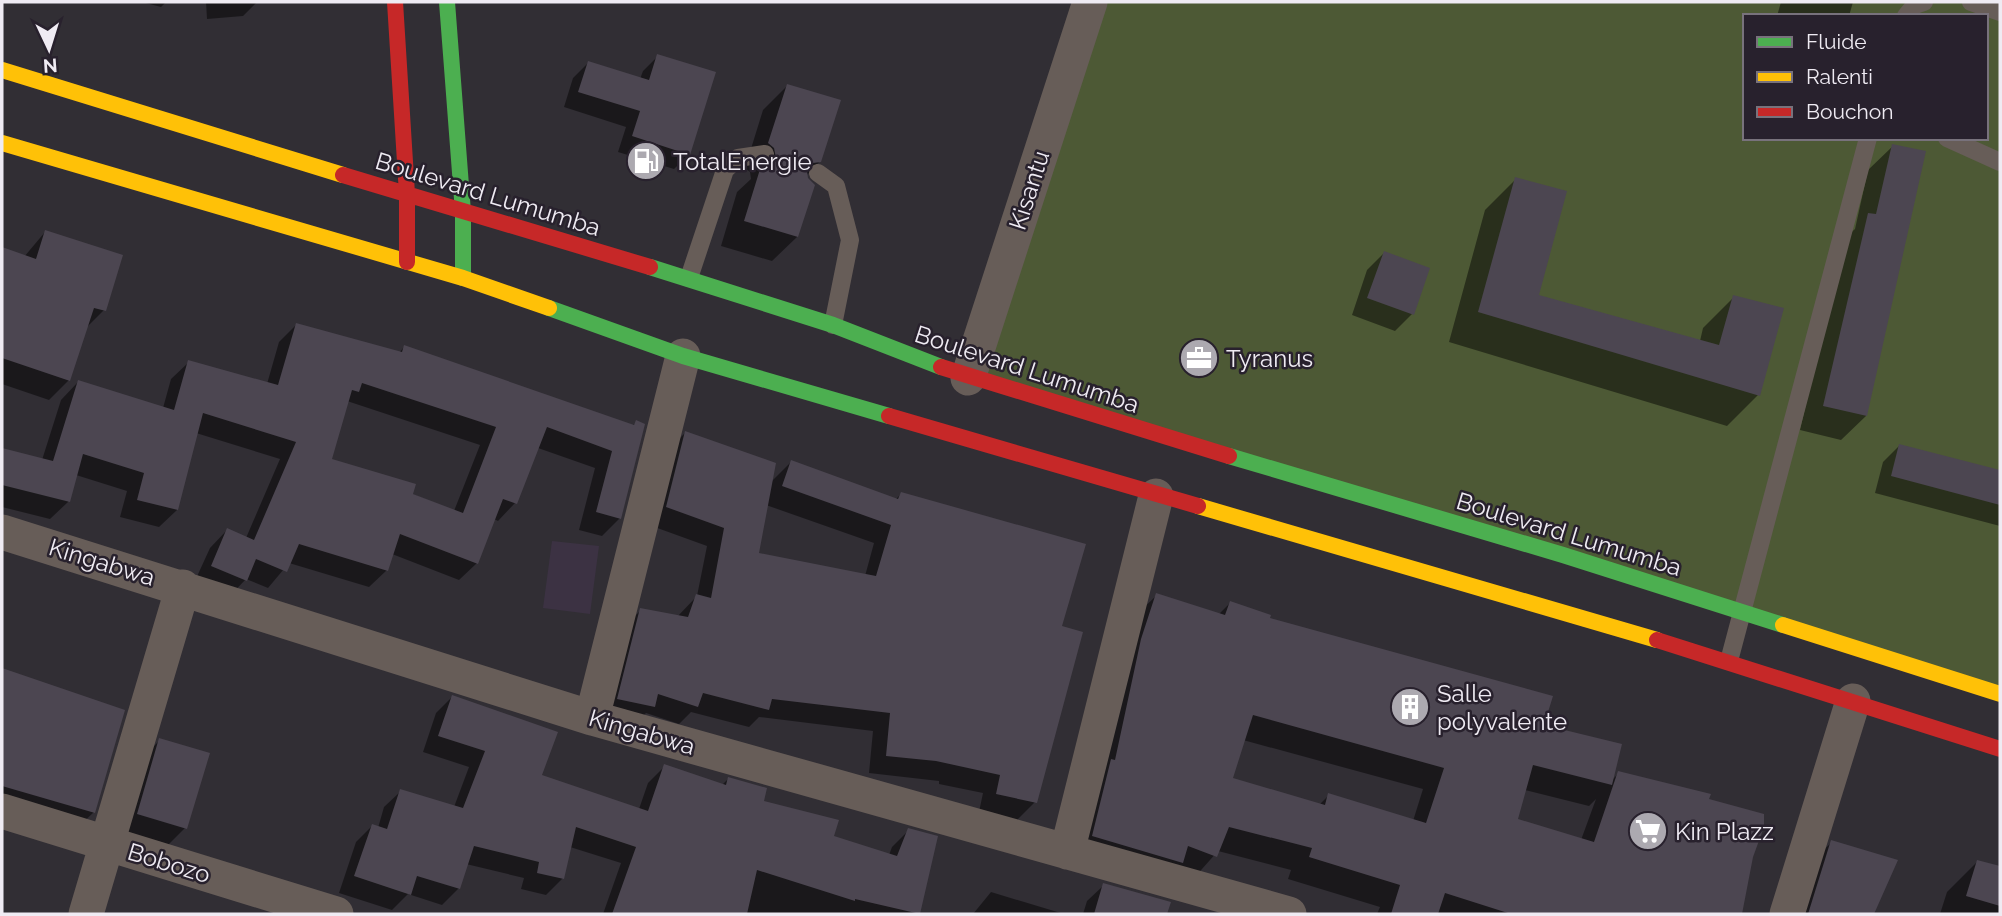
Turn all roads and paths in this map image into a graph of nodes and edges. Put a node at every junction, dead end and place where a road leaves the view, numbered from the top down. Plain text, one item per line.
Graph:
1 (395, 2) edge
2 (447, 2) edge
3 (1090, 2) edge
4 (1924, 2) edge
5 (1971, 2) edge
6 (2000, 12) edge
7 (1908, 14) edge
8 (2, 70) edge
9 (1867, 140) edge
10 (1951, 140) edge
11 (2, 143) edge
12 (765, 154) dead end
13 (2000, 162) edge
14 (818, 173) dead end
15 (407, 194) junction
16 (463, 212) junction
17 (407, 262) junction
18 (463, 278) junction
19 (689, 278) junction
20 (833, 325) junction
21 (683, 356) junction
22 (968, 379) junction
23 (1156, 496) junction
24 (2, 532) edge
25 (183, 587) junction
26 (1742, 611) junction
27 (1729, 661) junction
28 (2000, 694) edge
29 (1853, 701) junction
30 (592, 718) junction
31 (2000, 749) edge
32 (2, 811) edge
33 (107, 844) junction
34 (1067, 852) junction
35 (1219, 905) edge
36 (86, 914) edge
37 (336, 914) edge
38 (1289, 914) edge
39 (1787, 914) edge

1 - 15 main road
2 - 16 main road
3 - 22 street, Kisantu
4 - 7 lane
5 - 6 lane
8 - 15 main road, Boulevard Lumumba
9 - 26 lane
10 - 13 lane
11 - 17 main road
12 - 19 lane
14 - 20 lane
15 - 16 main road, Boulevard Lumumba
15 - 17 main road
16 - 18 main road
16 - 19 main road, Boulevard Lumumba
17 - 18 main road
18 - 21 main road
19 - 20 main road, Boulevard Lumumba
20 - 22 main road, Boulevard Lumumba
21 - 23 main road
21 - 30 street
22 - 26 main road, Boulevard Lumumba
23 - 27 main road
23 - 34 street
24 - 25 street, Kingabwa
25 - 30 street, Kingabwa
25 - 33 street
26 - 27 lane
26 - 28 main road, Boulevard Lumumba
27 - 29 main road
29 - 31 main road
29 - 39 street
30 - 34 street, Kingabwa
32 - 33 street, Bobozo
33 - 36 street
33 - 37 street, Bobozo
34 - 35 street, Kingabwa
35 - 38 street, Kingabwa

